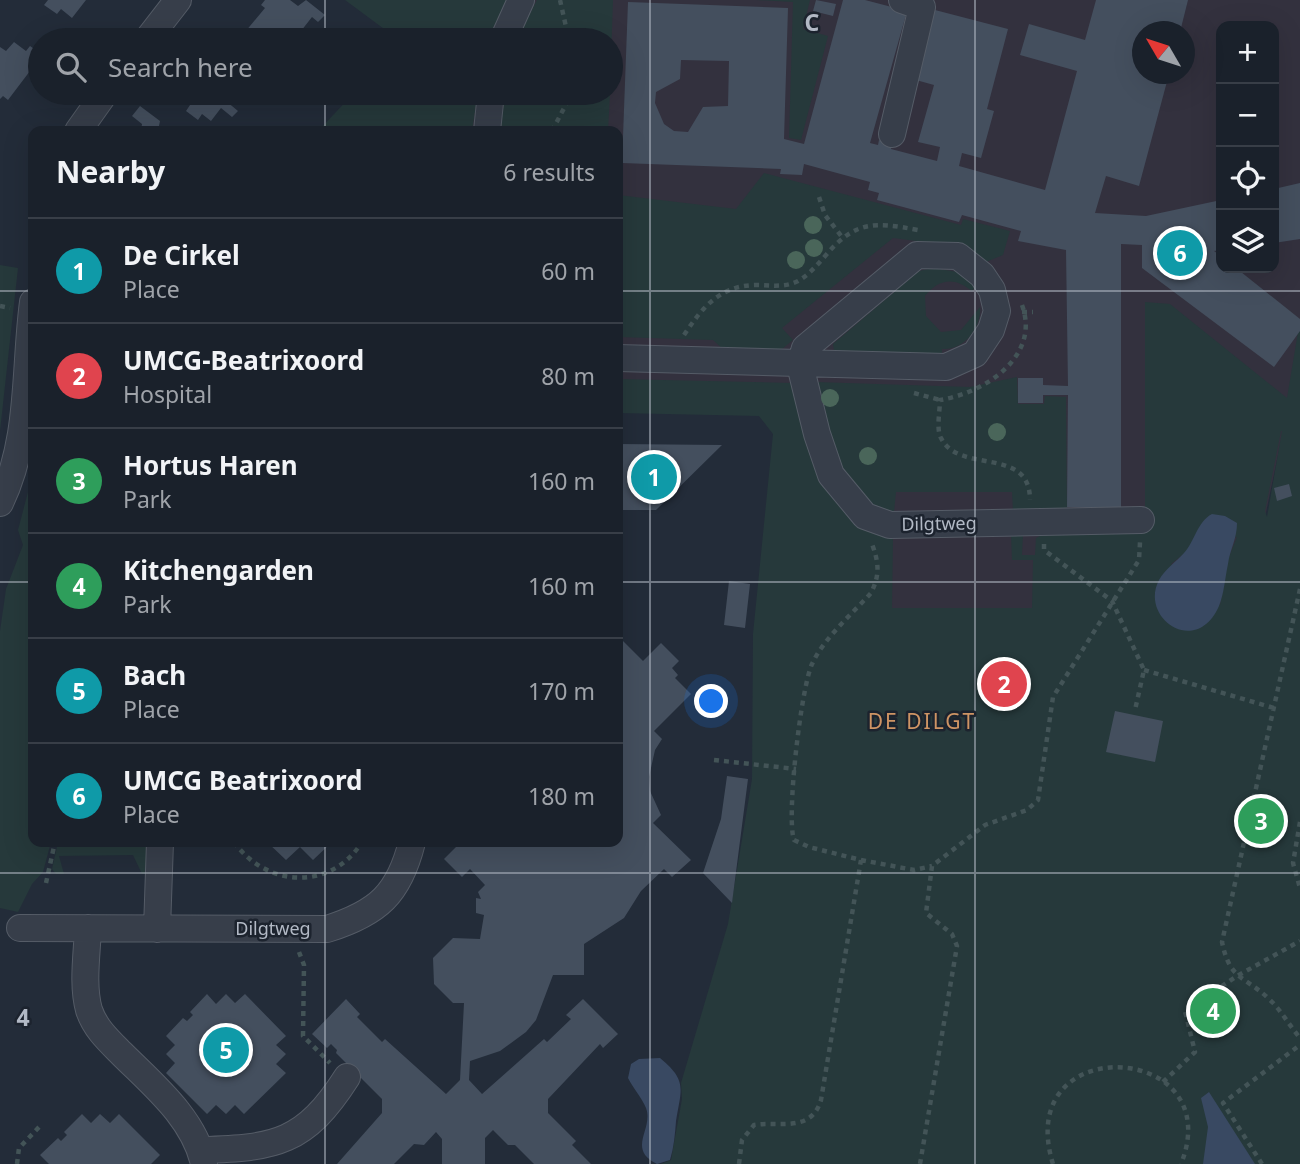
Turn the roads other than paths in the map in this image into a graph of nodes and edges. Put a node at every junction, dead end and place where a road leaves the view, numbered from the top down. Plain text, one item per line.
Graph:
1 (178, 0) edge
2 (521, 0) edge
3 (902, 0) edge
4 (156, 28) edge
5 (508, 28) edge
6 (97, 105) edge
7 (490, 105) edge
8 (82, 126) edge
9 (488, 126) edge
10 (892, 134) dead end
11 (623, 358) edge
12 (800, 365) junction
13 (28, 382) edge
14 (0, 503) edge
15 (1141, 520) road end
16 (160, 847) edge
17 (411, 847) edge
18 (20, 928) dead end
19 (88, 928) junction
20 (157, 929) junction
21 (347, 1077) road end
22 (203, 1157) edge

1 - 4 street
2 - 5 street
3 - 10 street
6 - 8 street
7 - 9 street
11 - 12 street
12 - 12 street
12 - 15 street, Dilgtweg
13 - 14 street
16 - 20 street
17 - 20 street, Dilgtweg
18 - 19 street, Dilgtweg
19 - 20 street, Dilgtweg
19 - 22 street
21 - 22 street

